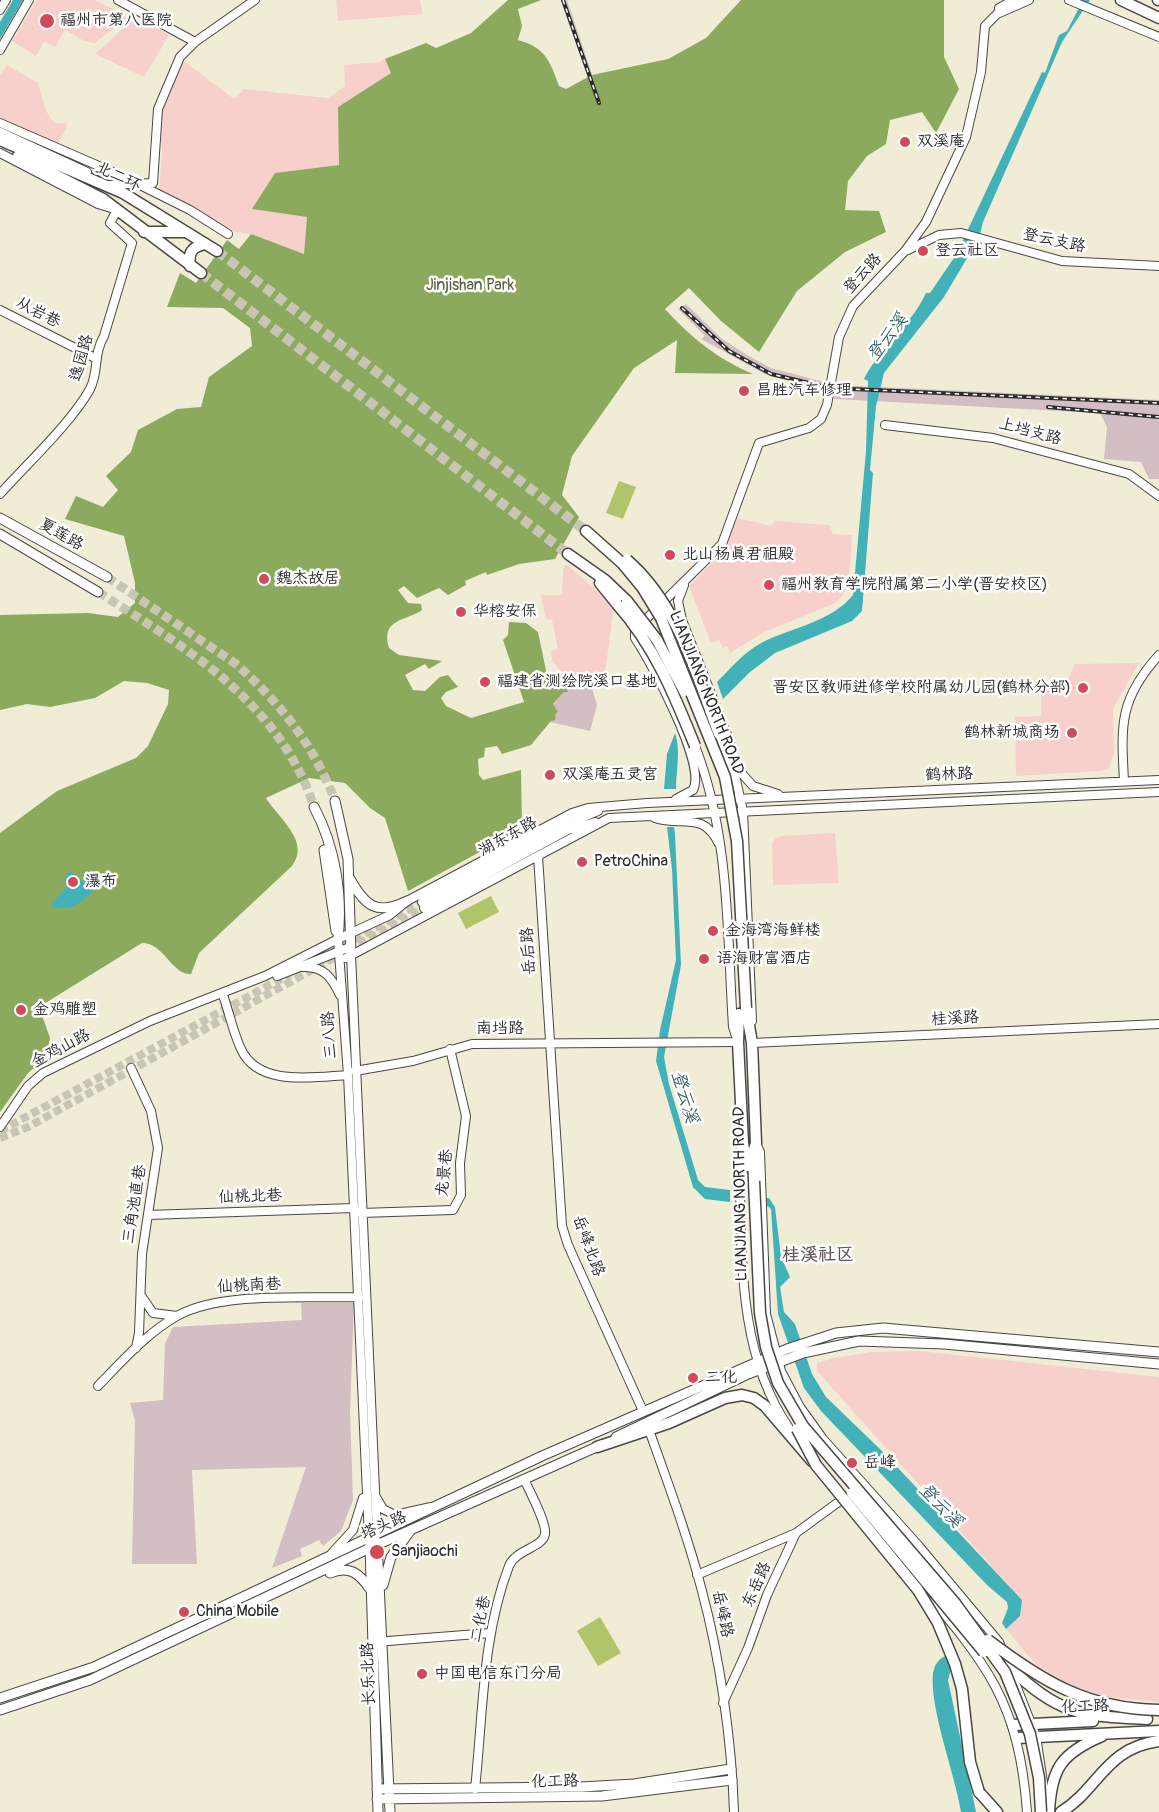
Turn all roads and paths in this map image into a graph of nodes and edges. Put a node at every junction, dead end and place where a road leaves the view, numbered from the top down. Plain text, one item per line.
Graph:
1 (6, 0) edge
2 (29, 0) edge
3 (118, 0) edge
4 (255, 0) edge
5 (1014, 0) edge
6 (1023, 0) edge
7 (1029, 0) edge
8 (1069, 0) edge
9 (1121, 0) edge
10 (0, 10) edge
11 (992, 16) junction
12 (1159, 18) edge
13 (1159, 37) edge
14 (195, 42) junction
15 (0, 50) edge
16 (0, 123) edge
17 (0, 132) edge
18 (0, 140) edge
19 (29, 140) junction
20 (0, 147) edge
21 (0, 153) edge
22 (101, 167) junction
23 (96, 176) junction
24 (72, 177) junction
25 (138, 183) junction
26 (110, 185) junction
27 (123, 193) junction
28 (113, 210) junction
29 (156, 214) junction
30 (143, 232) junction
31 (164, 232) junction
32 (185, 232) junction
33 (228, 234) dead end
34 (205, 244) junction
35 (217, 251) tunnel mouth
36 (905, 251) junction
37 (172, 253) junction
38 (190, 266) junction
39 (1159, 266) edge
40 (201, 273) tunnel mouth
41 (0, 310) edge
42 (95, 358) junction
43 (885, 425) dead end
44 (0, 494) edge
45 (1159, 496) edge
46 (0, 518) edge
47 (586, 531) tunnel mouth
48 (0, 534) edge
49 (568, 554) tunnel mouth
50 (625, 562) junction
51 (107, 577) tunnel mouth
52 (685, 582) junction
53 (98, 592) tunnel mouth
54 (622, 603) junction
55 (660, 605) junction
56 (682, 620) junction
57 (1159, 655) edge
58 (718, 734) joint
59 (693, 748) junction
60 (727, 757) junction
61 (1159, 780) edge
62 (1124, 781) junction
63 (695, 787) junction
64 (1159, 792) edge
65 (797, 797) junction
66 (741, 800) junction
67 (335, 801) tunnel mouth
68 (714, 801) junction
69 (661, 802) junction
70 (612, 806) junction
71 (314, 807) tunnel mouth
72 (743, 811) junction
73 (716, 812) junction
74 (646, 815) junction
75 (609, 818) junction
76 (722, 851) junction
77 (538, 856) junction
78 (349, 878) junction
79 (403, 904) junction
80 (411, 923) junction
81 (350, 933) junction
82 (338, 939) junction
83 (351, 951) junction
84 (340, 956) junction
85 (294, 969) junction
86 (223, 995) junction
87 (343, 1001) junction
88 (743, 1008) junction
89 (1159, 1024) edge
90 (738, 1042) junction
91 (752, 1043) junction
92 (550, 1044) junction
93 (450, 1049) junction
94 (131, 1068) dead end
95 (351, 1073) junction
96 (0, 1127) edge
97 (743, 1143) junction
98 (756, 1143) junction
99 (751, 1181) junction
100 (358, 1211) junction
101 (148, 1215) junction
102 (140, 1292) junction
103 (359, 1298) junction
104 (178, 1316) junction
105 (135, 1348) junction
106 (1159, 1352) edge
107 (776, 1358) junction
108 (1159, 1364) edge
109 (758, 1366) junction
110 (98, 1386) dead end
111 (643, 1411) junction
112 (797, 1429) junction
113 (649, 1430) junction
114 (597, 1447) junction
115 (816, 1466) junction
116 (524, 1479) junction
117 (366, 1482) junction
118 (375, 1496) junction
119 (844, 1498) junction
120 (440, 1506) junction
121 (411, 1530) junction
122 (796, 1533) junction
123 (373, 1536) junction
124 (374, 1547) junction
125 (327, 1557) junction
126 (697, 1575) junction
127 (304, 1579) junction
128 (370, 1589) junction
129 (380, 1602) junction
130 (490, 1633) junction
131 (980, 1634) junction
132 (383, 1641) junction
133 (372, 1642) junction
134 (1009, 1667) junction
135 (0, 1698) edge
136 (722, 1704) junction
137 (0, 1710) edge
138 (1159, 1710) edge
139 (1147, 1719) junction
140 (1159, 1719) edge
141 (1032, 1724) junction
142 (1013, 1725) junction
143 (1159, 1731) edge
144 (1109, 1733) junction
145 (1036, 1736) junction
146 (1017, 1738) junction
147 (1159, 1741) edge
148 (731, 1769) junction
149 (732, 1780) junction
150 (475, 1789) junction
151 (377, 1794) junction
152 (389, 1794) junction
153 (378, 1812) edge
154 (390, 1812) edge
155 (734, 1812) edge
156 (997, 1812) edge
157 (1027, 1812) edge
158 (1034, 1812) edge
159 (1041, 1812) edge
160 (1048, 1812) edge
161 (1060, 1812) edge

1 - 10 street
2 - 15 street
3 - 14 street
4 - 14 street
5 - 11 street
6 - 11 street
7 - 11 street
8 - 13 street
9 - 12 highway
11 - 36 street, 登云路
14 - 25 street
16 - 19 street
17 - 19 street
18 - 24 highway, 北二环
19 - 22 street
19 - 23 street
20 - 24 highway, 北二环
21 - 28 street
22 - 23 street
22 - 25 street
23 - 26 street
24 - 27 highway, 北二环
24 - 28 highway, 北二环
25 - 26 street
25 - 33 street
26 - 27 street
27 - 29 highway, 北二环
28 - 30 highway, 北二环
28 - 42 street, 逸园路
29 - 31 highway
29 - 32 highway, 北二环
30 - 31 highway
30 - 37 highway, 北二环
31 - 32 highway
31 - 37 highway
32 - 34 highway, 北二环
34 - 35 highway, 北二环
34 - 38 highway
36 - 39 street, 登云支路
36 - 52 street, 登云路
37 - 38 highway, 北二环
38 - 40 highway, 北二环
41 - 42 street, 从岩巷
42 - 44 street, 逸园路
43 - 45 street, 上垱支路
46 - 51 main road, 夏莲路
47 - 50 highway
48 - 53 main road, 夏莲路
49 - 54 highway, LIANJIANG NORTH ROAD
50 - 58 highway, bridge
50 - 88 highway, LIANJIANG NORTH ROAD, bridge
52 - 55 street
52 - 56 street
54 - 59 highway, bridge
54 - 88 highway, LIANJIANG NORTH ROAD, bridge
55 - 56 street
55 - 59 street
56 - 60 street
57 - 62 street
58 - 60 street
59 - 63 street
59 - 63 street
59 - 68 street
60 - 65 street
60 - 66 street
61 - 62 street, 鹤林路
62 - 65 street, 鹤林路
63 - 69 street
64 - 72 street
65 - 66 street, 鹤林路
66 - 68 street, 鹤林路
66 - 72 street
67 - 78 main road
68 - 69 street
68 - 73 street
69 - 70 street
70 - 75 street, 湖东东路
70 - 79 street
71 - 82 main road
72 - 73 street
72 - 91 street
73 - 74 street
73 - 76 street
74 - 75 street
74 - 76 street
75 - 77 street
76 - 90 street
77 - 80 street
77 - 92 street, 岳后路
78 - 79 main road
78 - 81 main road
79 - 80 street
79 - 81 street
80 - 83 street
81 - 82 street
81 - 83 main road
82 - 84 street, 三八路
82 - 86 street
83 - 84 street
83 - 95 street, 三八路
84 - 85 street
84 - 87 street, 三八路
85 - 86 street
85 - 87 street
86 - 95 street, 南垱路
86 - 96 street, 金鸡山路
87 - 95 street, 三八路
88 - 90 highway, LIANJIANG NORTH ROAD
88 - 91 highway, LIANJIANG NORTH ROAD
89 - 91 street, 桂溪路
90 - 92 street, 南垱路
90 - 97 highway, LIANJIANG NORTH ROAD
91 - 98 highway, LIANJIANG NORTH ROAD
92 - 93 street, 南垱路
92 - 111 street, 岳峰北路
93 - 95 street, 南垱路
93 - 100 street, 龙景巷
94 - 101 street, 三角池直巷
95 - 100 street, 三八路
97 - 99 highway, LIANJIANG NORTH ROAD
97 - 109 street
98 - 99 highway, LIANJIANG NORTH ROAD
98 - 107 street
99 - 112 highway, LIANJIANG NORTH ROAD
99 - 131 highway, LIANJIANG NORTH ROAD, bridge
100 - 101 street, 仙桃北巷
100 - 103 street, 三八路
100 - 118 street, 三八路
101 - 102 street, 三角池直巷
102 - 104 street
102 - 105 street, 三角池直巷
103 - 104 street, 仙桃南巷
103 - 117 street, 三八路
104 - 105 street, 仙桃南巷
105 - 110 street, 仙桃南巷
106 - 107 main road
107 - 108 main road
107 - 109 main road
107 - 134 street
109 - 111 main road, 塔头路
109 - 114 main road, 塔头路
109 - 119 street
111 - 120 main road, 塔头路
112 - 115 highway, bridge
112 - 158 highway, LIANJIANG NORTH ROAD, bridge
113 - 114 highway
113 - 115 highway, bridge
113 - 126 street, 岳峰路
114 - 116 main road, 塔头路
115 - 156 highway, bridge
116 - 121 main road, 塔头路
116 - 130 street, 二化巷
117 - 123 street, 三八路
117 - 125 street
118 - 120 street
118 - 123 street, 三八路
119 - 122 street, 东岳路
119 - 142 street
120 - 123 main road, 塔头路
121 - 124 main road, 塔头路
121 - 129 main road
122 - 126 street
122 - 136 street, 东岳路
123 - 124 main road, 长乐北路
123 - 125 main road, 塔头路
124 - 127 main road, 塔头路
124 - 128 main road, 长乐北路
124 - 129 main road, 长乐北路
125 - 135 main road, 塔头路
126 - 136 street, 岳峰路
127 - 128 main road
127 - 137 main road, 塔头路
128 - 133 main road, 长乐北路
129 - 132 main road, 长乐北路
130 - 132 street
130 - 150 street, 二化巷
131 - 138 highway, bridge
131 - 159 highway, LIANJIANG NORTH ROAD, bridge
132 - 133 street
132 - 152 main road, 长乐北路
133 - 151 main road, 长乐北路
134 - 139 highway
134 - 141 street
136 - 148 street, 岳峰路
139 - 140 highway, 化工路
139 - 141 highway, 化工路
141 - 142 highway, 化工路
141 - 145 street
142 - 146 street
143 - 144 highway, 化工路
144 - 145 highway, 化工路
144 - 160 highway
145 - 146 highway, 化工路
145 - 160 street
146 - 157 street
147 - 161 highway
148 - 149 street, 岳峰路
148 - 150 main road, 化工路
149 - 152 main road, 化工路
149 - 155 street, 岳峰路
150 - 152 main road, 化工路
151 - 152 main road, 化工路
151 - 153 main road, 长乐北路
152 - 154 main road, 长乐北路

